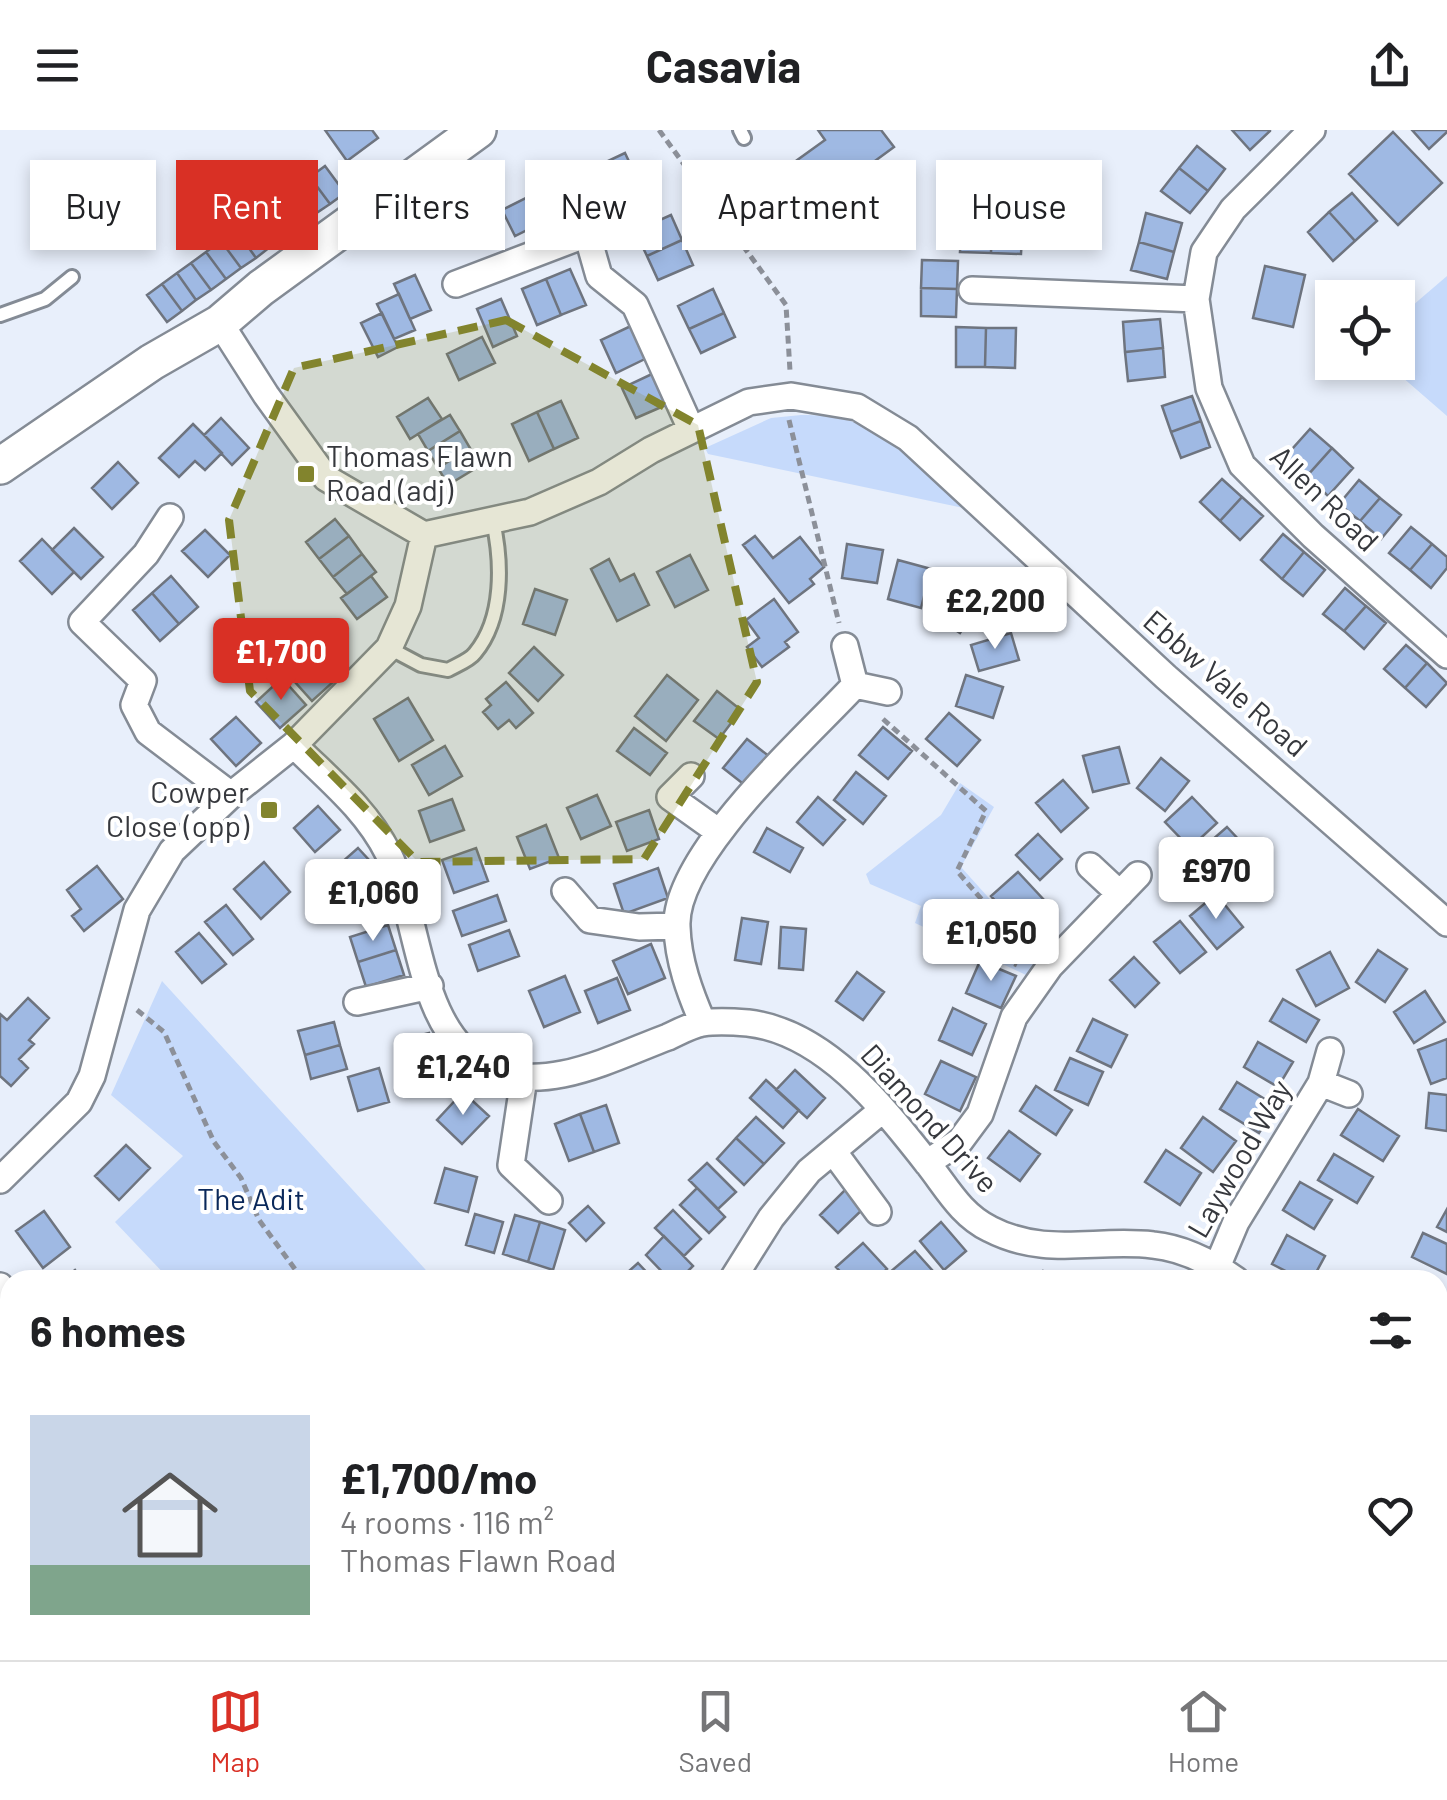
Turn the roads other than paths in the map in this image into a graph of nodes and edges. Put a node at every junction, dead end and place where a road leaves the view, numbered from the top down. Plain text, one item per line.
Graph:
1 (478, 130) edge
2 (1312, 130) edge
3 (72, 277) dead end
4 (456, 284) dead end
5 (972, 290) dead end
6 (1196, 299) junction
7 (0, 315) edge
8 (220, 323) junction
9 (692, 430) junction
10 (1, 465) edge
11 (170, 517) dead end
12 (493, 521) junction
13 (424, 535) junction
14 (845, 646) road end
15 (389, 648) junction
16 (1447, 655) edge
17 (854, 685) junction
18 (888, 692) dead end
19 (294, 745) junction
20 (691, 776) dead end
21 (231, 795) junction
22 (719, 832) junction
23 (1090, 866) dead end
24 (1138, 875) dead end
25 (565, 891) dead end
26 (1120, 894) junction
27 (1447, 923) edge
28 (676, 926) junction
29 (430, 986) junction
30 (356, 1002) dead end
31 (703, 1023) junction
32 (1330, 1051) dead end
33 (524, 1078) junction
34 (1321, 1083) junction
35 (1349, 1094) dead end
36 (881, 1111) junction
37 (833, 1150) junction
38 (927, 1163) junction
39 (0, 1180) edge
40 (549, 1201) dead end
41 (878, 1212) dead end
42 (738, 1270) edge
43 (1220, 1270) edge
44 (1227, 1270) edge

1 - 8 main road
2 - 6 street, Allen Road
3 - 7 lane
4 - 9 street
5 - 6 street
6 - 16 street, Allen Road
8 - 10 main road
8 - 13 street
9 - 12 street, Ebbw Vale Road
9 - 27 street, Ebbw Vale Road
11 - 21 street
12 - 13 street, Ebbw Vale Road
12 - 15 lane
13 - 15 street
14 - 17 street
15 - 19 street
17 - 18 street
17 - 22 street
19 - 21 street
19 - 29 street
20 - 22 street
21 - 39 street
22 - 28 street
23 - 26 street
24 - 26 street
25 - 28 street
26 - 38 street
28 - 31 street
29 - 30 street
29 - 33 street
31 - 33 street, Diamond Drive
31 - 36 street, Diamond Drive
32 - 34 street, Laywood Way
33 - 40 street
34 - 35 street, Laywood Way
34 - 44 street, Laywood Way
36 - 37 street
36 - 38 street, Diamond Drive
37 - 41 street
37 - 42 street
38 - 43 street, Diamond Drive

